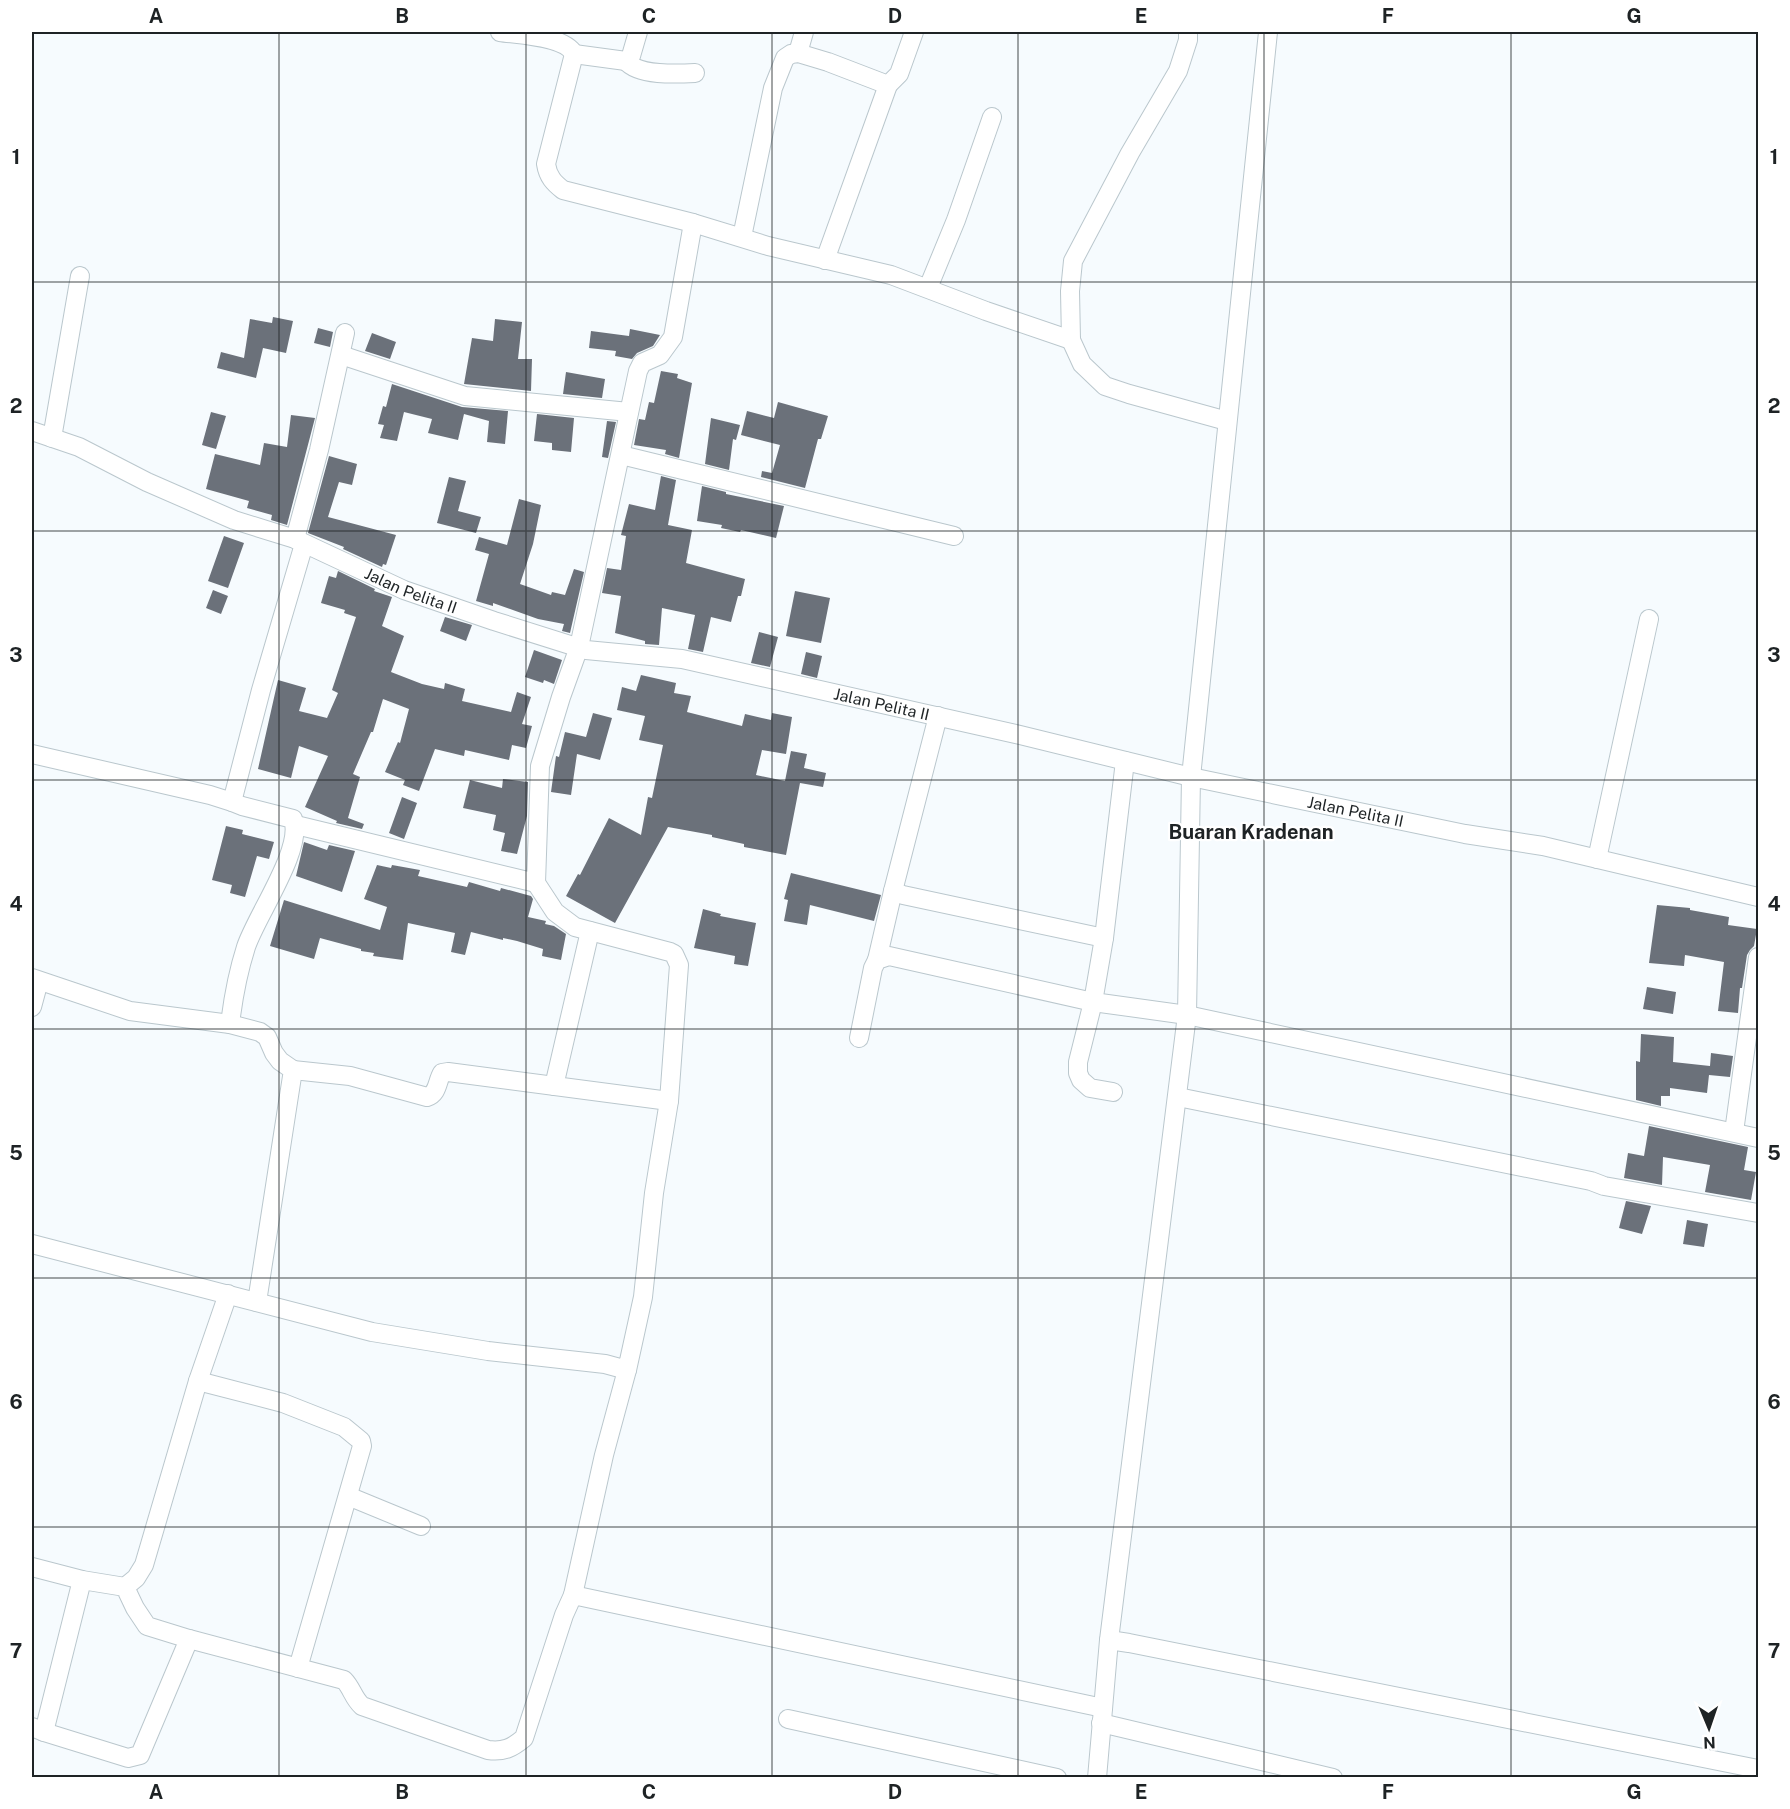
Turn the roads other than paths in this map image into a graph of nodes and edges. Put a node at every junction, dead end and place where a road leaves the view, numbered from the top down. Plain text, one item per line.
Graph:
1 (500, 32) edge
2 (639, 32) edge
3 (804, 32) edge
4 (914, 32) edge
5 (1188, 32) edge
6 (1268, 32) edge
7 (798, 53) junction
8 (574, 54) junction
9 (626, 61) junction
10 (695, 73) dead end
11 (888, 85) junction
12 (992, 117) dead end
13 (693, 223) junction
14 (742, 237) junction
15 (825, 260) junction
16 (80, 276) dead end
17 (928, 288) junction
18 (345, 333) dead end
19 (1071, 340) junction
20 (341, 355) junction
21 (629, 412) junction
22 (1228, 416) junction
23 (32, 431) edge
24 (52, 438) junction
25 (621, 455) junction
26 (954, 536) dead end
27 (299, 542) junction
28 (1649, 619) dead end
29 (579, 647) junction
30 (938, 716) junction
31 (32, 753) edge
32 (1125, 761) junction
33 (1191, 777) junction
34 (232, 802) junction
35 (296, 825) junction
36 (1598, 859) junction
37 (536, 883) junction
38 (893, 891) junction
39 (1758, 897) edge
40 (590, 930) junction
41 (1104, 938) junction
42 (1758, 957) edge
43 (877, 960) junction
44 (35, 980) edge
45 (1093, 1002) junction
46 (32, 1007) edge
47 (1187, 1015) junction
48 (230, 1024) junction
49 (859, 1038) dead end
50 (293, 1070) junction
51 (554, 1086) junction
52 (1113, 1092) dead end
53 (1178, 1097) junction
54 (669, 1101) junction
55 (1734, 1132) junction
56 (1758, 1138) edge
57 (1758, 1213) edge
58 (32, 1244) edge
59 (228, 1294) junction
60 (257, 1302) junction
61 (627, 1370) junction
62 (198, 1381) junction
63 (348, 1496) junction
64 (420, 1526) dead end
65 (32, 1567) edge
66 (82, 1580) junction
67 (125, 1587) junction
68 (577, 1596) junction
69 (189, 1639) junction
70 (1109, 1641) junction
71 (298, 1668) junction
72 (1102, 1716) junction
73 (788, 1719) dead end
74 (38, 1730) edge
75 (1758, 1769) edge
76 (1057, 1778) edge
77 (1096, 1778) edge
78 (1333, 1778) edge

1 - 8 street
2 - 9 street
3 - 7 street
4 - 11 street
5 - 19 street
6 - 22 street
7 - 11 street
7 - 14 street
8 - 9 street
8 - 13 street
9 - 10 street
11 - 15 street
12 - 17 street
13 - 14 street
13 - 21 street
14 - 15 street
15 - 17 street
16 - 24 street
17 - 19 street
18 - 20 street
19 - 22 street
20 - 21 street
20 - 27 street
21 - 25 street
22 - 33 street
23 - 24 street, Jalan Pelita II
24 - 27 street, Jalan Pelita II
25 - 26 street
25 - 29 street
27 - 29 street, Jalan Pelita II
27 - 34 street
28 - 36 street
29 - 30 street, Jalan Pelita II
29 - 37 street
30 - 32 street, Jalan Pelita II
30 - 38 street
31 - 34 street
32 - 33 street, Jalan Pelita II
32 - 41 street
33 - 36 street, Jalan Pelita II
33 - 47 street
34 - 35 street
35 - 37 street
35 - 48 street
36 - 39 street, Jalan Pelita II
37 - 40 street
38 - 41 street
38 - 43 street
40 - 51 street
40 - 54 street
41 - 45 street
42 - 55 street
43 - 45 street
43 - 49 street
44 - 46 street
44 - 48 street
45 - 47 street
45 - 52 street
47 - 53 street
47 - 55 street
48 - 50 street
50 - 51 street
50 - 60 street
51 - 54 street
53 - 57 street
53 - 70 street
54 - 61 street
55 - 56 street
58 - 59 street
59 - 60 street
59 - 62 street
60 - 61 street
61 - 68 street
62 - 63 street
62 - 67 street
63 - 64 street
63 - 71 street
65 - 66 street
66 - 67 street
66 - 74 street
67 - 69 street
68 - 71 street
68 - 72 street
69 - 71 street
69 - 74 street
70 - 72 street
70 - 75 street
72 - 77 street
72 - 78 street
73 - 76 street

